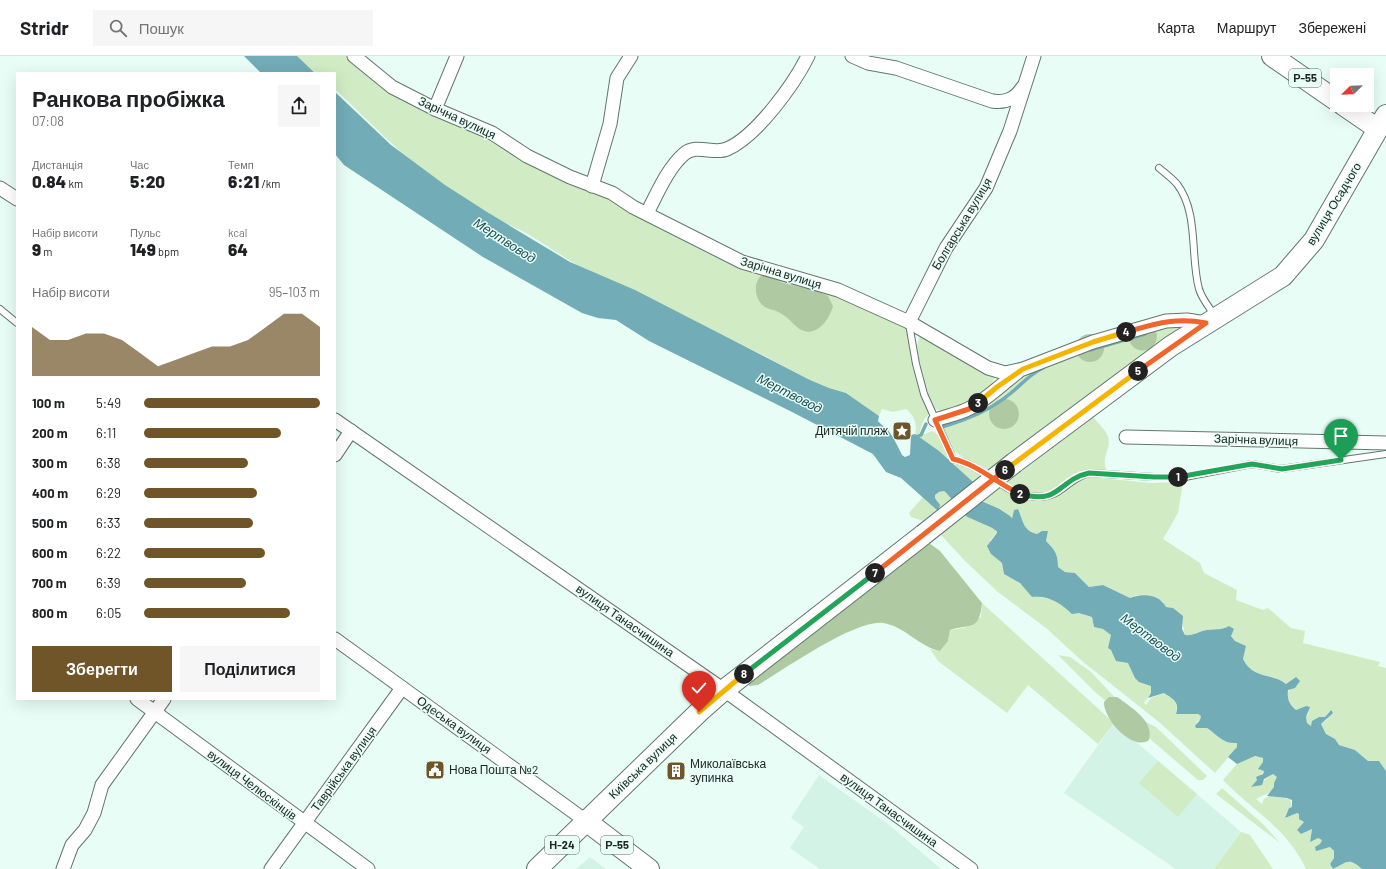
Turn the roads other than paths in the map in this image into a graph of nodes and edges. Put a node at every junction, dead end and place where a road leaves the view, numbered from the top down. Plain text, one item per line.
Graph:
1 (354, 56) edge
2 (457, 56) edge
3 (631, 56) edge
4 (808, 56) edge
5 (852, 56) edge
6 (1034, 56) edge
7 (1272, 56) edge
8 (1027, 83) junction
9 (1330, 96) edge
10 (435, 109) junction
11 (1356, 112) edge
12 (1383, 126) edge
13 (1159, 168) dead end
14 (592, 186) junction
15 (0, 188) edge
16 (16, 198) edge
17 (647, 214) junction
18 (0, 309) edge
19 (1211, 320) junction
20 (16, 322) edge
21 (909, 322) junction
22 (1023, 369) junction
23 (935, 420) junction
24 (336, 421) edge
25 (351, 431) junction
26 (1126, 436) dead end
27 (1386, 444) edge
28 (336, 453) edge
29 (1386, 454) edge
30 (923, 535) joint
31 (336, 640) edge
32 (402, 688) junction
33 (724, 690) junction
34 (138, 700) edge
35 (163, 700) edge
36 (155, 712) junction
37 (586, 821) junction
38 (305, 824) junction
39 (63, 869) edge
40 (271, 869) edge
41 (368, 869) edge
42 (537, 869) edge
43 (649, 869) edge
44 (971, 869) edge

1 - 10 street, Зарічна вулиця
2 - 10 street
3 - 14 street
4 - 17 street
5 - 8 street
6 - 8 street, Болгарська вулиця
7 - 9 main road, Р-55
8 - 21 street, Болгарська вулиця
10 - 14 street, Зарічна вулиця
11 - 12 main road
12 - 19 main road, вулиця Осадчого / Н-24
13 - 19 lane
14 - 17 street, Зарічна вулиця
15 - 16 street
17 - 21 street, Зарічна вулиця
18 - 20 lane
19 - 22 street, Зарічна вулиця
19 - 30 main road, вулиця Осадчого / Н-24, bridge
21 - 22 street, Зарічна вулиця
21 - 23 lane
22 - 23 street
23 - 29 lane
24 - 25 street, вулиця Танасчишина
25 - 28 street
25 - 33 street, вулиця Танасчишина
26 - 27 street, Зарічна вулиця
30 - 33 main road, Київська вулиця / Н-24
31 - 32 street, Одеська вулиця
32 - 37 street, Одеська вулиця
32 - 38 street, Таврійська вулиця
33 - 37 main road, Київська вулиця / Н-24
33 - 44 street, вулиця Танасчишина
34 - 36 street, вулиця Челюскінців
35 - 36 street
36 - 38 street, вулиця Челюскінців
36 - 39 street
37 - 42 main road, Київська вулиця / Н-24
37 - 43 main road, Одеська вулиця / Р-55
38 - 40 street, Таврійська вулиця
38 - 41 street, вулиця Челюскінців

